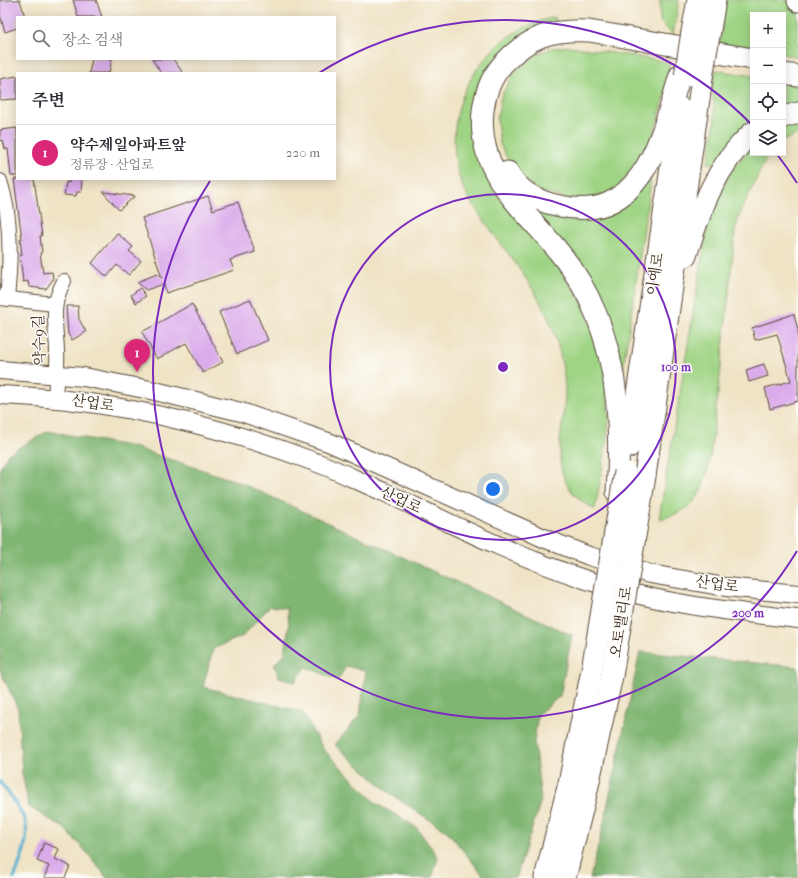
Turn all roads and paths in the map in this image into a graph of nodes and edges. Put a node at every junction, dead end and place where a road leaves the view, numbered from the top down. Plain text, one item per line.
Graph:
1 (698, 0) edge
2 (715, 0) edge
3 (701, 34) junction
4 (750, 58) edge
5 (786, 64) edge
6 (798, 66) edge
7 (750, 68) edge
8 (786, 74) edge
9 (689, 76) junction
10 (798, 76) edge
11 (798, 113) edge
12 (786, 116) edge
13 (750, 135) edge
14 (0, 181) edge
15 (64, 281) dead end
16 (4, 298) edge
17 (54, 304) junction
18 (660, 364) junction
19 (4, 370) edge
20 (57, 373) junction
21 (3, 395) edge
22 (55, 397) junction
23 (622, 471) junction
24 (798, 594) edge
25 (798, 619) edge
26 (545, 878) edge
27 (564, 878) edge

1 - 3 highway
2 - 3 highway
3 - 9 highway, bridge
4 - 23 highway
5 - 6 highway
7 - 9 highway
8 - 10 highway
9 - 18 highway, 이예로
9 - 23 highway, 이예로
11 - 12 highway
13 - 18 highway
14 - 16 street, 약수9길
15 - 17 street
16 - 17 street, 약수9길
17 - 20 street, 약수9길
18 - 27 highway, 오토밸리로, bridge
19 - 20 main road, 산업로
20 - 22 street, 약수9길
20 - 24 main road, 산업로
21 - 22 main road, 산업로
22 - 25 main road, 산업로
23 - 26 highway, 오토밸리로, bridge

